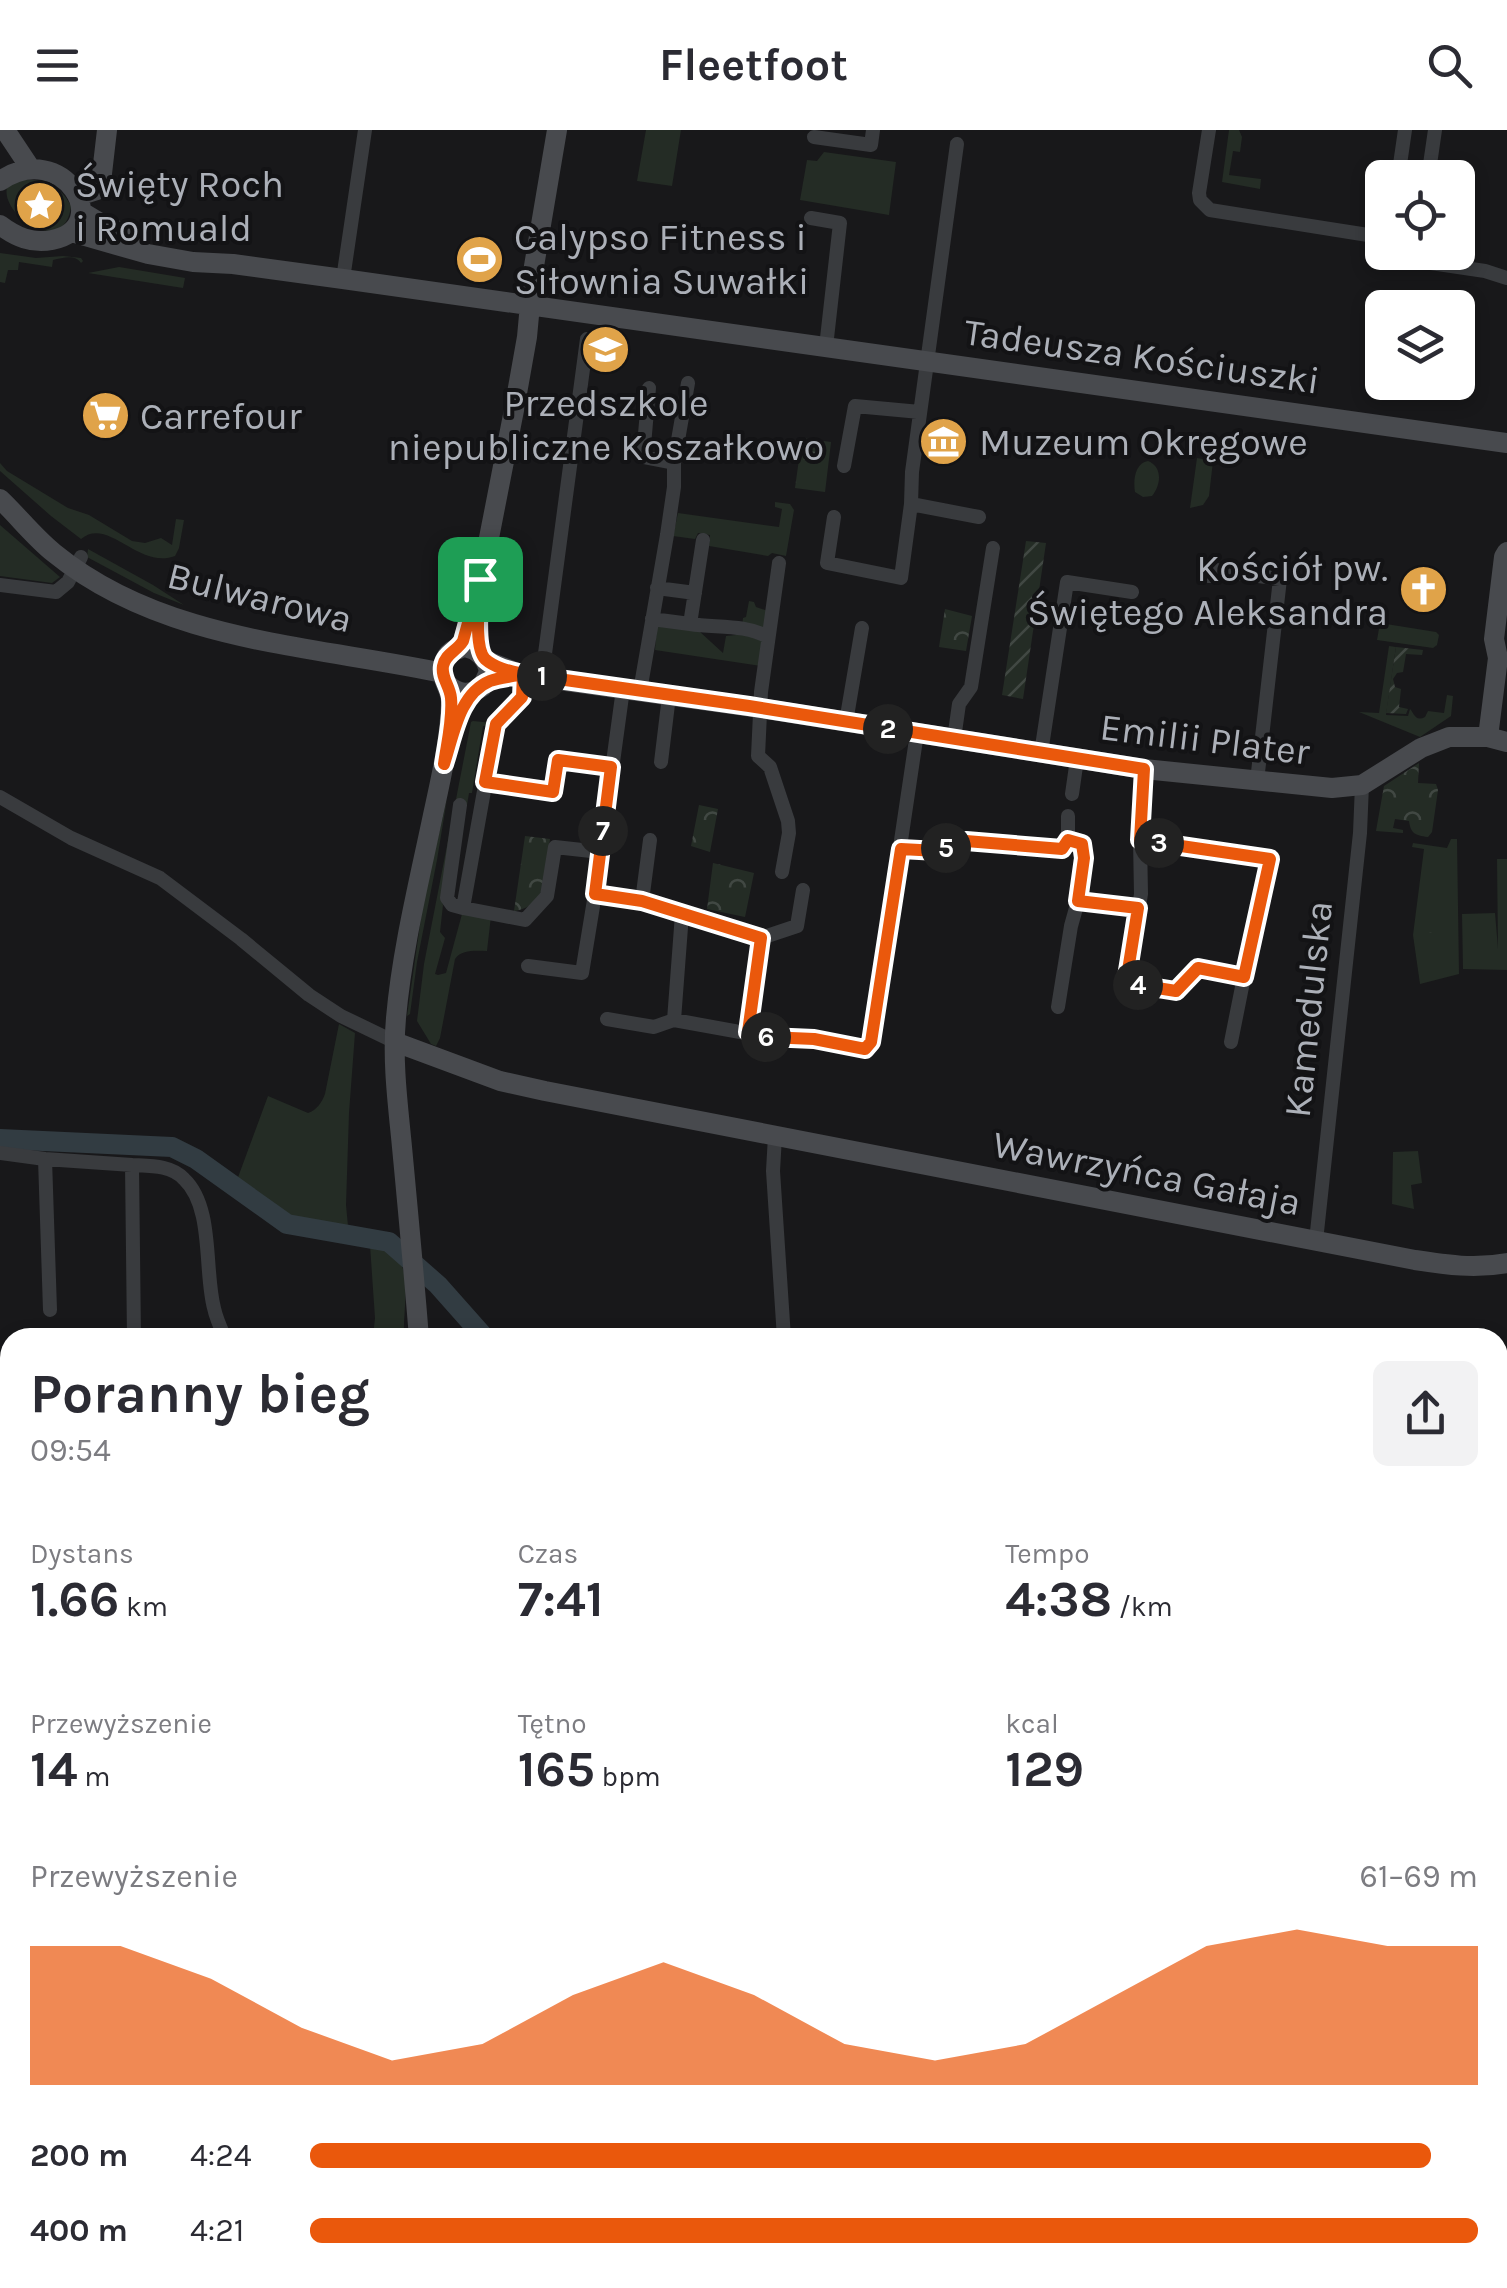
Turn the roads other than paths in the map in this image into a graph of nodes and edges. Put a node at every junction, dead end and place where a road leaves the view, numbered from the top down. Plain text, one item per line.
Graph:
1 (5, 130) edge
2 (108, 130) edge
3 (365, 130) edge
4 (557, 130) edge
5 (874, 130) edge
6 (1209, 130) edge
7 (1405, 130) edge
8 (1435, 130) edge
9 (814, 137) dead end
10 (957, 144) dead end
11 (1401, 160) edge
12 (1431, 160) edge
13 (30, 169) junction
14 (0, 181) edge
15 (80, 204) junction
16 (810, 218) dead end
17 (3, 231) edge
18 (72, 232) junction
19 (1365, 234) edge
20 (233, 264) junction
21 (1475, 269) edge
22 (1507, 278) edge
23 (343, 279) junction
24 (530, 306) junction
25 (587, 339) dead end
26 (826, 347) junction
27 (927, 361) junction
28 (688, 383) dead end
29 (649, 388) dead end
30 (920, 412) junction
31 (1507, 443) edge
32 (674, 463) junction
33 (844, 466) dead end
34 (0, 498) edge
35 (911, 504) junction
36 (834, 517) dead end
37 (980, 517) dead end
38 (704, 540) dead end
39 (993, 548) dead end
40 (1507, 552) edge
41 (78, 562) junction
42 (779, 563) dead end
43 (1209, 576) dead end
44 (480, 579) junction
45 (0, 585) edge
46 (658, 588) junction
47 (1132, 592) dead end
48 (695, 593) junction
49 (652, 619) junction
50 (690, 624) junction
51 (862, 628) dead end
52 (1507, 636) edge
53 (768, 637) junction
54 (1498, 658) junction
55 (449, 666) junction
56 (481, 672) junction
57 (532, 675) junction
58 (632, 690) junction
59 (669, 696) junction
60 (760, 708) junction
61 (846, 722) junction
62 (917, 733) junction
63 (954, 739) junction
64 (1498, 740) edge
65 (1040, 753) junction
66 (1077, 759) junction
67 (661, 762) dead end
68 (444, 764) junction
69 (611, 767) junction
70 (1144, 769) junction
71 (1257, 781) junction
72 (485, 782) junction
73 (1362, 784) junction
74 (1072, 794) dead end
75 (0, 798) edge
76 (460, 805) dead end
77 (1068, 816) dead end
78 (650, 840) dead end
79 (1068, 840) junction
80 (1140, 840) junction
81 (901, 849) junction
82 (600, 852) junction
83 (782, 872) dead end
84 (803, 890) dead end
85 (595, 894) junction
86 (642, 901) junction
87 (1078, 901) junction
88 (463, 908) junction
89 (1138, 908) junction
90 (682, 914) junction
91 (761, 938) junction
92 (528, 966) dead end
93 (1244, 977) junction
94 (1058, 1008) dead end
95 (607, 1018) dead end
96 (674, 1020) junction
97 (748, 1032) junction
98 (395, 1042) junction
99 (1231, 1042) dead end
100 (776, 1136) junction
101 (0, 1152) edge
102 (44, 1159) junction
103 (132, 1165) junction
104 (1316, 1241) junction
105 (1507, 1264) edge
106 (50, 1310) dead end
107 (134, 1328) edge
108 (222, 1328) edge
109 (419, 1328) edge
110 (783, 1328) edge

1 - 13 street
2 - 15 street
3 - 23 street
4 - 24 street
5 - 9 street
6 - 19 street
7 - 11 street
8 - 12 street
10 - 27 street
13 - 14 street
13 - 15 street, Tadeusza Kościuszki
15 - 18 street
15 - 20 street, Tadeusza Kościuszki
16 - 26 street
17 - 18 street
18 - 20 street, Tadeusza Kościuszki
20 - 23 street, Tadeusza Kościuszki
21 - 22 street
23 - 24 street, Tadeusza Kościuszki
24 - 26 street, Tadeusza Kościuszki
24 - 44 street
25 - 57 street
26 - 27 street, Tadeusza Kościuszki
27 - 30 street
27 - 31 street, Tadeusza Kościuszki
28 - 32 street
29 - 32 street
30 - 33 street
30 - 35 street
32 - 46 street
34 - 41 street, Bulwarowa
35 - 36 street
35 - 37 street
38 - 48 street
39 - 63 street
40 - 54 street
41 - 45 street
41 - 55 street, Bulwarowa
42 - 53 street
43 - 71 street
44 - 55 street
44 - 56 street
46 - 48 street
46 - 49 street
47 - 65 street, Emilii Plater
48 - 50 street
49 - 50 street
49 - 58 street
50 - 53 street
51 - 61 street
52 - 54 street
53 - 60 street
54 - 64 street
55 - 56 street
55 - 56 street
55 - 68 street
56 - 57 street, Emilii Plater
56 - 68 street
57 - 58 street, Emilii Plater
57 - 72 street
58 - 59 street, Emilii Plater
58 - 69 street
59 - 60 street, Emilii Plater
59 - 67 street
60 - 61 street, Emilii Plater
60 - 83 street
61 - 62 street, Emilii Plater
62 - 63 street, Emilii Plater
62 - 81 street
63 - 65 street, Emilii Plater
64 - 73 street
65 - 66 street, Emilii Plater
66 - 70 street, Emilii Plater
66 - 74 street
68 - 98 street
69 - 72 street
69 - 82 street
70 - 71 street, Emilii Plater
70 - 80 street
71 - 73 street, Emilii Plater
72 - 88 street
73 - 104 street, Kamedulska
75 - 98 street, Wawrzyńca Gałaja
76 - 88 street
77 - 79 street
78 - 86 street
79 - 81 street
79 - 87 street
80 - 89 street
80 - 93 street
81 - 97 street
82 - 85 street
82 - 88 street
84 - 91 street
85 - 86 street
85 - 92 street
86 - 90 street
87 - 89 street
87 - 94 street
89 - 93 street
90 - 91 street
90 - 96 street
91 - 97 street
93 - 99 street
95 - 96 street
96 - 97 street
98 - 100 street, Wawrzyńca Gałaja
98 - 109 street
100 - 104 street, Wawrzyńca Gałaja
100 - 110 street
101 - 102 street
102 - 103 street
102 - 106 street
103 - 107 street
103 - 108 street
104 - 105 street, Wawrzyńca Gałaja

